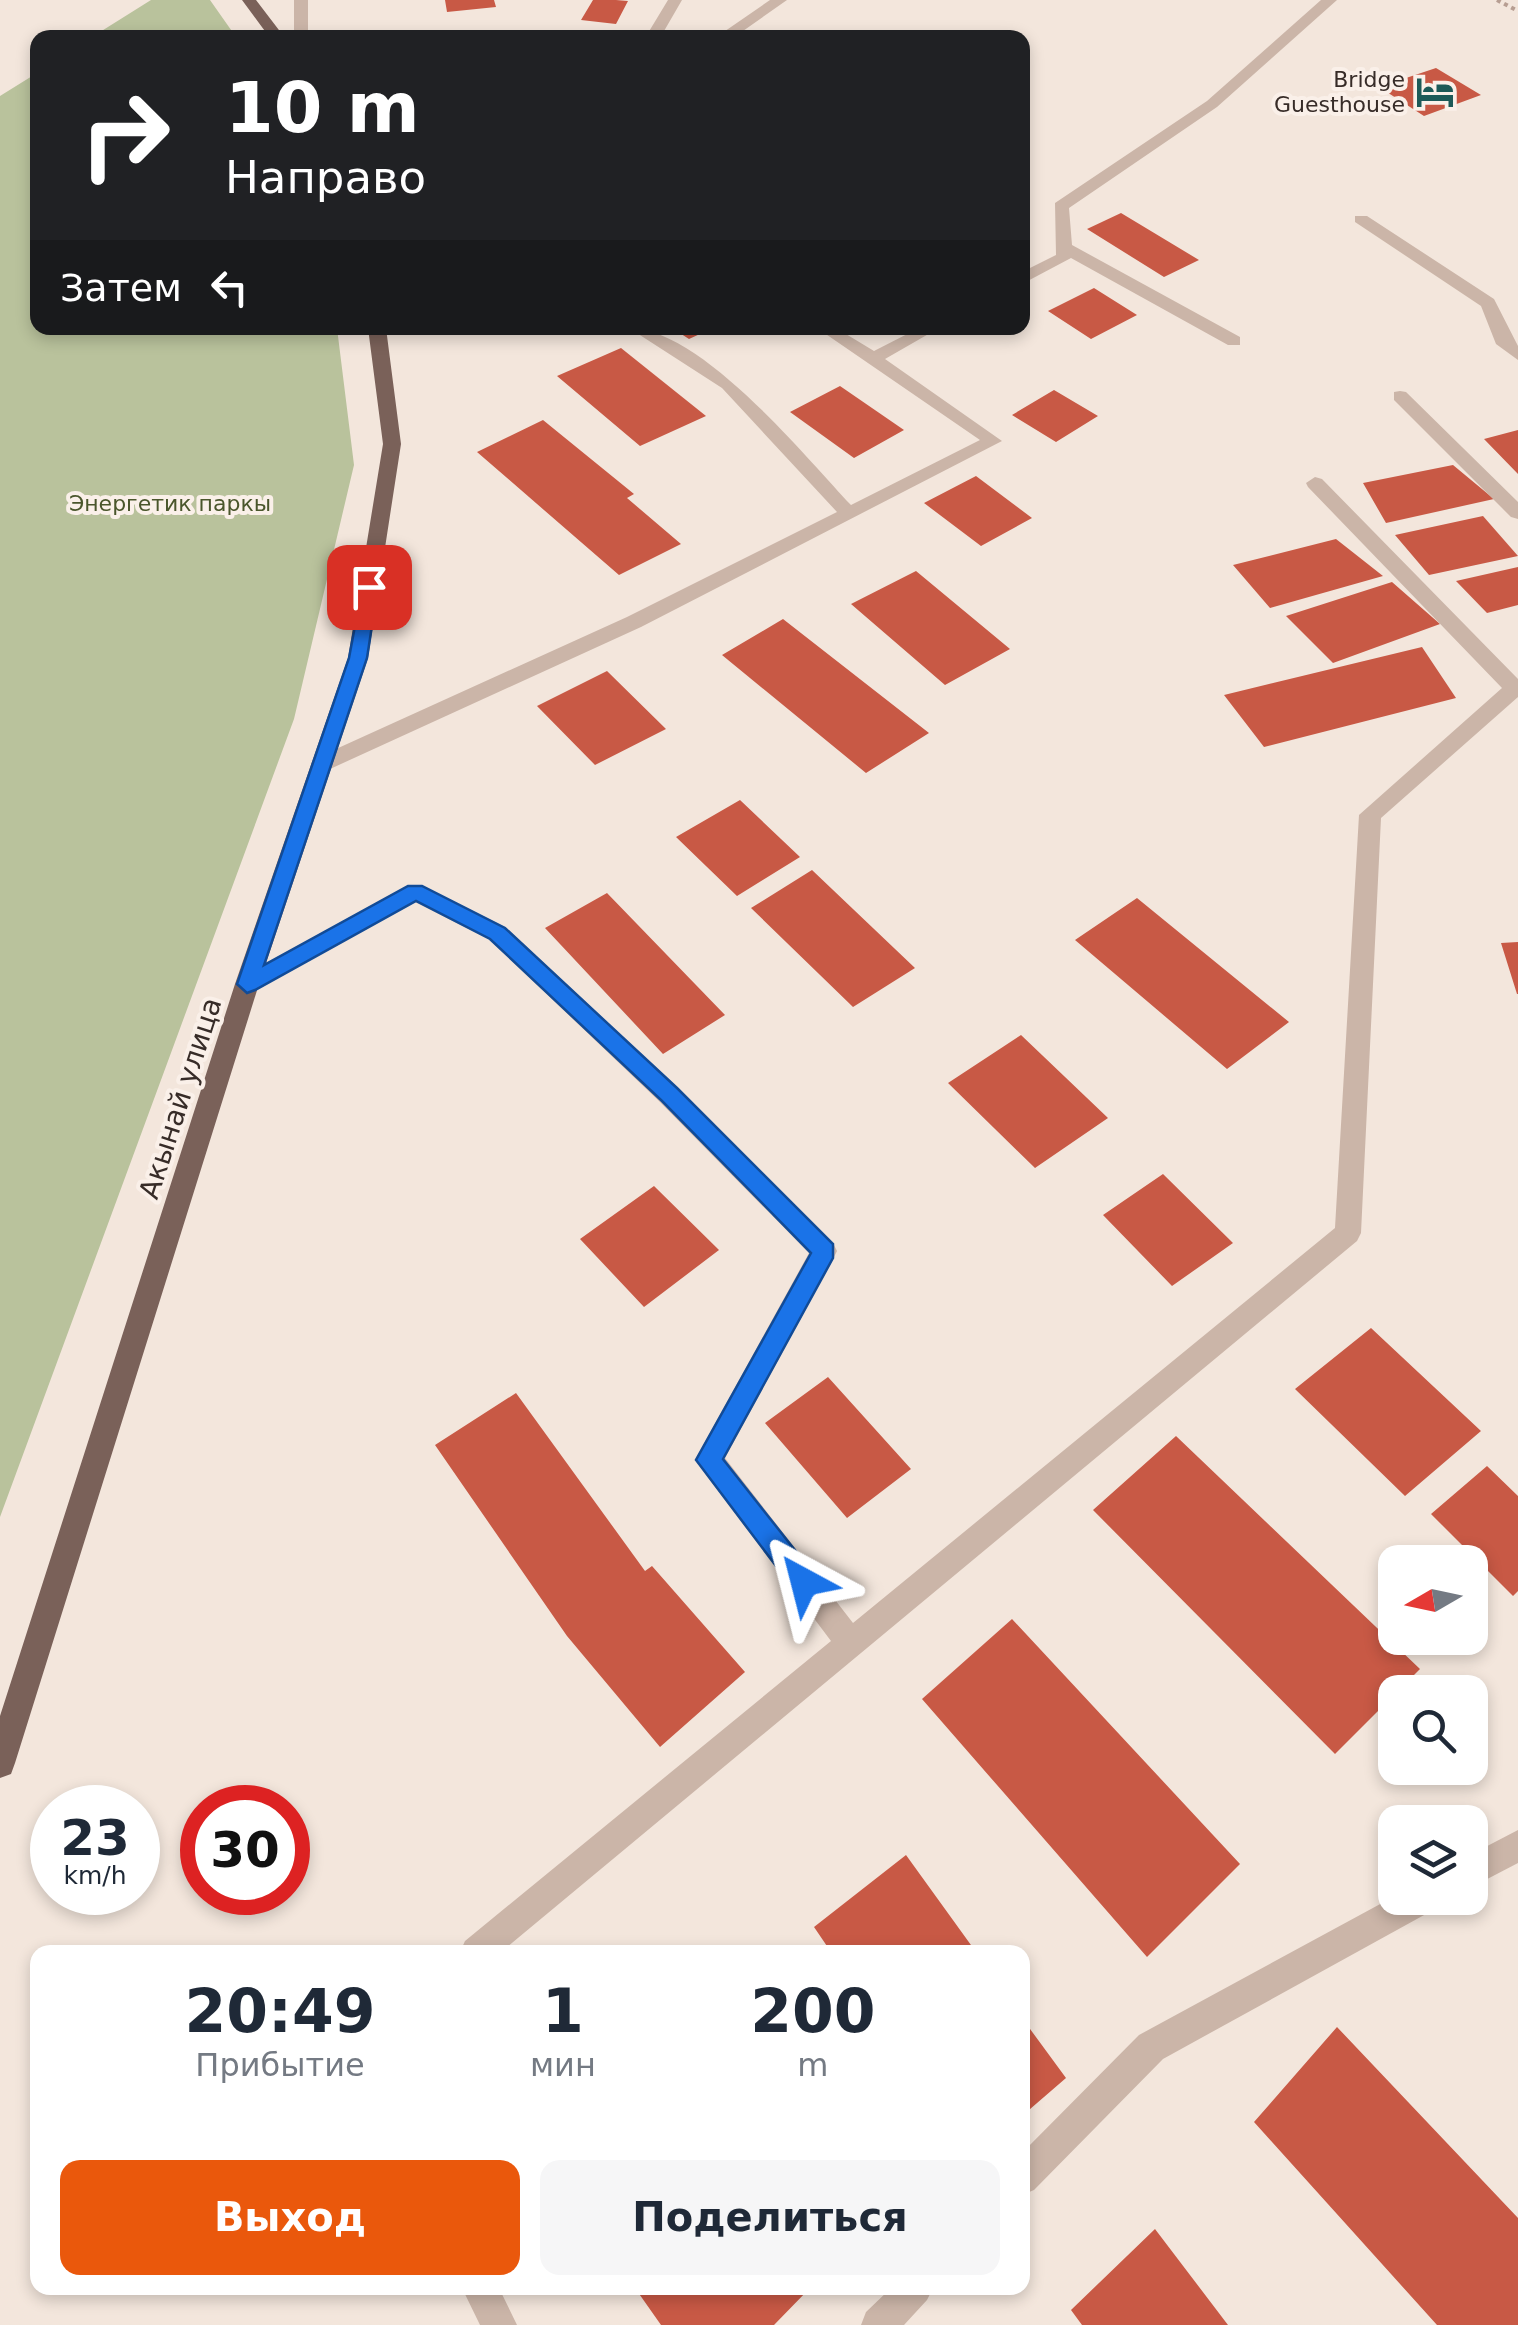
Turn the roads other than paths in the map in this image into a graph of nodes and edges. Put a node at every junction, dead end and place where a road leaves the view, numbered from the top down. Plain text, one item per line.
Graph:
1 (249, 0) edge
2 (302, 0) edge
3 (675, 0) edge
4 (780, 0) edge
5 (1330, 0) edge
6 (272, 30) edge
7 (301, 30) edge
8 (657, 30) edge
9 (734, 30) edge
10 (1361, 219) dead end
11 (1062, 247) junction
12 (1030, 275) edge
13 (378, 335) edge
14 (648, 335) edge
15 (836, 335) edge
16 (917, 335) edge
17 (1234, 341) dead end
18 (1518, 355) edge
19 (873, 358) junction
20 (1400, 396) dead end
21 (1315, 482) dead end
22 (1518, 513) edge
23 (849, 514) junction
24 (1516, 687) edge
25 (322, 764) junction
26 (247, 984) junction
27 (851, 1643) junction
28 (0, 1762) edge
29 (1518, 1846) edge
30 (1488, 1862) edge
31 (1393, 1915) edge
32 (484, 1945) edge
33 (1030, 2170) edge
34 (484, 2295) edge
35 (908, 2295) edge
36 (499, 2325) edge
37 (878, 2325) edge

1 - 6 main road
2 - 7 street
3 - 8 street
4 - 9 street
5 - 11 street
10 - 18 street
11 - 12 street
11 - 17 street
13 - 25 main road, Акынай улица
14 - 23 street
15 - 19 street
16 - 19 street
19 - 23 street
20 - 22 street
21 - 24 street
23 - 25 street
24 - 27 street
25 - 26 main road, Акынай улица
26 - 27 street
26 - 28 main road, Акынай улица
27 - 32 street
29 - 30 street
31 - 33 street
34 - 36 street
35 - 37 street

